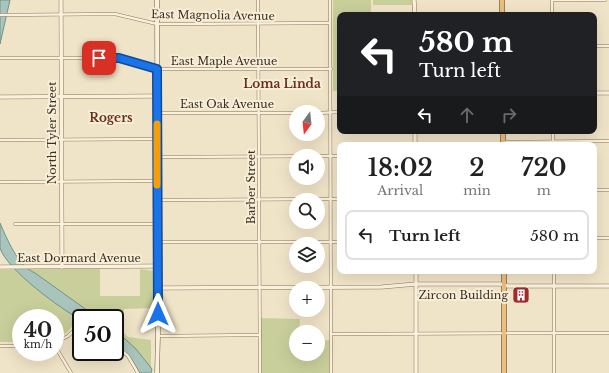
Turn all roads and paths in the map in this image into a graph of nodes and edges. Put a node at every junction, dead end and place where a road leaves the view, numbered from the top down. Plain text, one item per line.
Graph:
1 (61, 0) edge
2 (157, 0) edge
3 (258, 0) edge
4 (330, 0) edge
5 (414, 0) edge
6 (502, 0) edge
7 (552, 0) edge
8 (605, 0) edge
9 (414, 12) edge
10 (502, 12) edge
11 (552, 12) edge
12 (0, 14) edge
13 (61, 14) junction
14 (330, 23) junction
15 (157, 24) junction
16 (258, 24) junction
17 (597, 46) edge
18 (609, 46) edge
19 (0, 58) edge
20 (61, 58) junction
21 (157, 69) junction
22 (259, 69) junction
23 (331, 69) junction
24 (597, 93) edge
25 (609, 93) edge
26 (157, 96) junction
27 (0, 97) edge
28 (61, 97) junction
29 (325, 112) edge
30 (330, 112) junction
31 (337, 112) edge
32 (259, 113) junction
33 (289, 113) edge
34 (157, 114) junction
35 (61, 139) junction
36 (157, 139) junction
37 (0, 140) edge
38 (609, 141) edge
39 (581, 142) edge
40 (259, 156) junction
41 (330, 156) junction
42 (337, 156) edge
43 (157, 157) junction
44 (157, 181) junction
45 (0, 182) edge
46 (62, 182) junction
47 (597, 190) edge
48 (609, 190) edge
49 (259, 199) junction
50 (330, 199) junction
51 (337, 199) edge
52 (157, 200) junction
53 (15, 224) dead end
54 (62, 224) junction
55 (157, 224) junction
56 (597, 238) edge
57 (609, 238) edge
58 (158, 242) junction
59 (259, 242) junction
60 (331, 242) junction
61 (337, 242) edge
62 (158, 266) junction
63 (0, 267) edge
64 (62, 267) junction
65 (416, 274) edge
66 (504, 274) edge
67 (554, 274) edge
68 (416, 284) junction
69 (504, 285) junction
70 (554, 286) junction
71 (609, 286) edge
72 (331, 287) junction
73 (158, 288) junction
74 (260, 288) junction
75 (72, 332) edge
76 (609, 333) edge
77 (331, 334) junction
78 (416, 334) junction
79 (504, 334) junction
80 (554, 334) junction
81 (260, 335) junction
82 (158, 336) junction
83 (64, 338) edge
84 (0, 346) edge
85 (12, 346) edge
86 (124, 353) edge
87 (64, 361) edge
88 (71, 373) edge
89 (138, 373) edge
90 (157, 373) edge
91 (260, 373) edge
92 (331, 373) edge
93 (416, 373) edge
94 (504, 373) edge
95 (554, 373) edge

1 - 13 street, North Tyler Street
2 - 15 main road
3 - 16 street, Barber Street
4 - 14 street
5 - 9 street
6 - 10 highway
7 - 8 street
7 - 11 street
12 - 13 street, East Magnolia Avenue
13 - 15 street, East Magnolia Avenue
13 - 20 street, North Tyler Street
14 - 16 street, East Magnolia Avenue
14 - 23 street
15 - 16 street, East Magnolia Avenue
15 - 21 main road
16 - 22 street, Barber Street
17 - 18 street
19 - 20 street, East Maple Avenue
20 - 21 street, East Maple Avenue
20 - 28 street, North Tyler Street
21 - 22 street, East Maple Avenue
21 - 26 main road
22 - 23 street, East Maple Avenue
22 - 32 street, Barber Street
23 - 30 street
24 - 25 street
26 - 28 street
26 - 34 main road
27 - 28 street
28 - 35 street, North Tyler Street
29 - 30 street
30 - 31 street
30 - 41 street
32 - 33 street, East Oak Avenue
32 - 34 street, East Oak Avenue
32 - 40 street, Barber Street
34 - 36 main road
35 - 36 street
35 - 37 street
35 - 46 street, North Tyler Street
36 - 43 main road
38 - 39 street
40 - 41 street
40 - 43 street
40 - 49 street, Barber Street
41 - 42 street
41 - 50 street
43 - 44 main road
44 - 46 street
44 - 52 main road
45 - 46 street
46 - 54 street, North Tyler Street
47 - 48 street
49 - 50 street
49 - 52 street
49 - 59 street, Barber Street
50 - 51 street
50 - 60 street
52 - 55 main road
53 - 54 street
54 - 55 street
54 - 64 street, North Tyler Street
55 - 58 main road
56 - 57 street
58 - 59 street
58 - 62 main road
59 - 60 street
59 - 74 street, Barber Street
60 - 61 street
60 - 72 street
62 - 64 street, East Dormard Avenue
62 - 73 main road
63 - 64 street, East Dormard Avenue
65 - 68 street
66 - 69 highway
67 - 70 street
68 - 69 street
68 - 72 street
68 - 78 street
69 - 70 street
69 - 79 highway
70 - 71 street
70 - 80 street
72 - 74 street
72 - 77 street
73 - 74 street
73 - 82 main road
74 - 81 street, Barber Street
75 - 83 street
76 - 80 street
77 - 78 street
77 - 92 street
78 - 79 street
78 - 93 street
79 - 80 street
79 - 94 highway
80 - 95 street
81 - 82 street
81 - 91 street, Barber Street
82 - 90 main road
84 - 85 street
86 - 89 street
87 - 88 street

